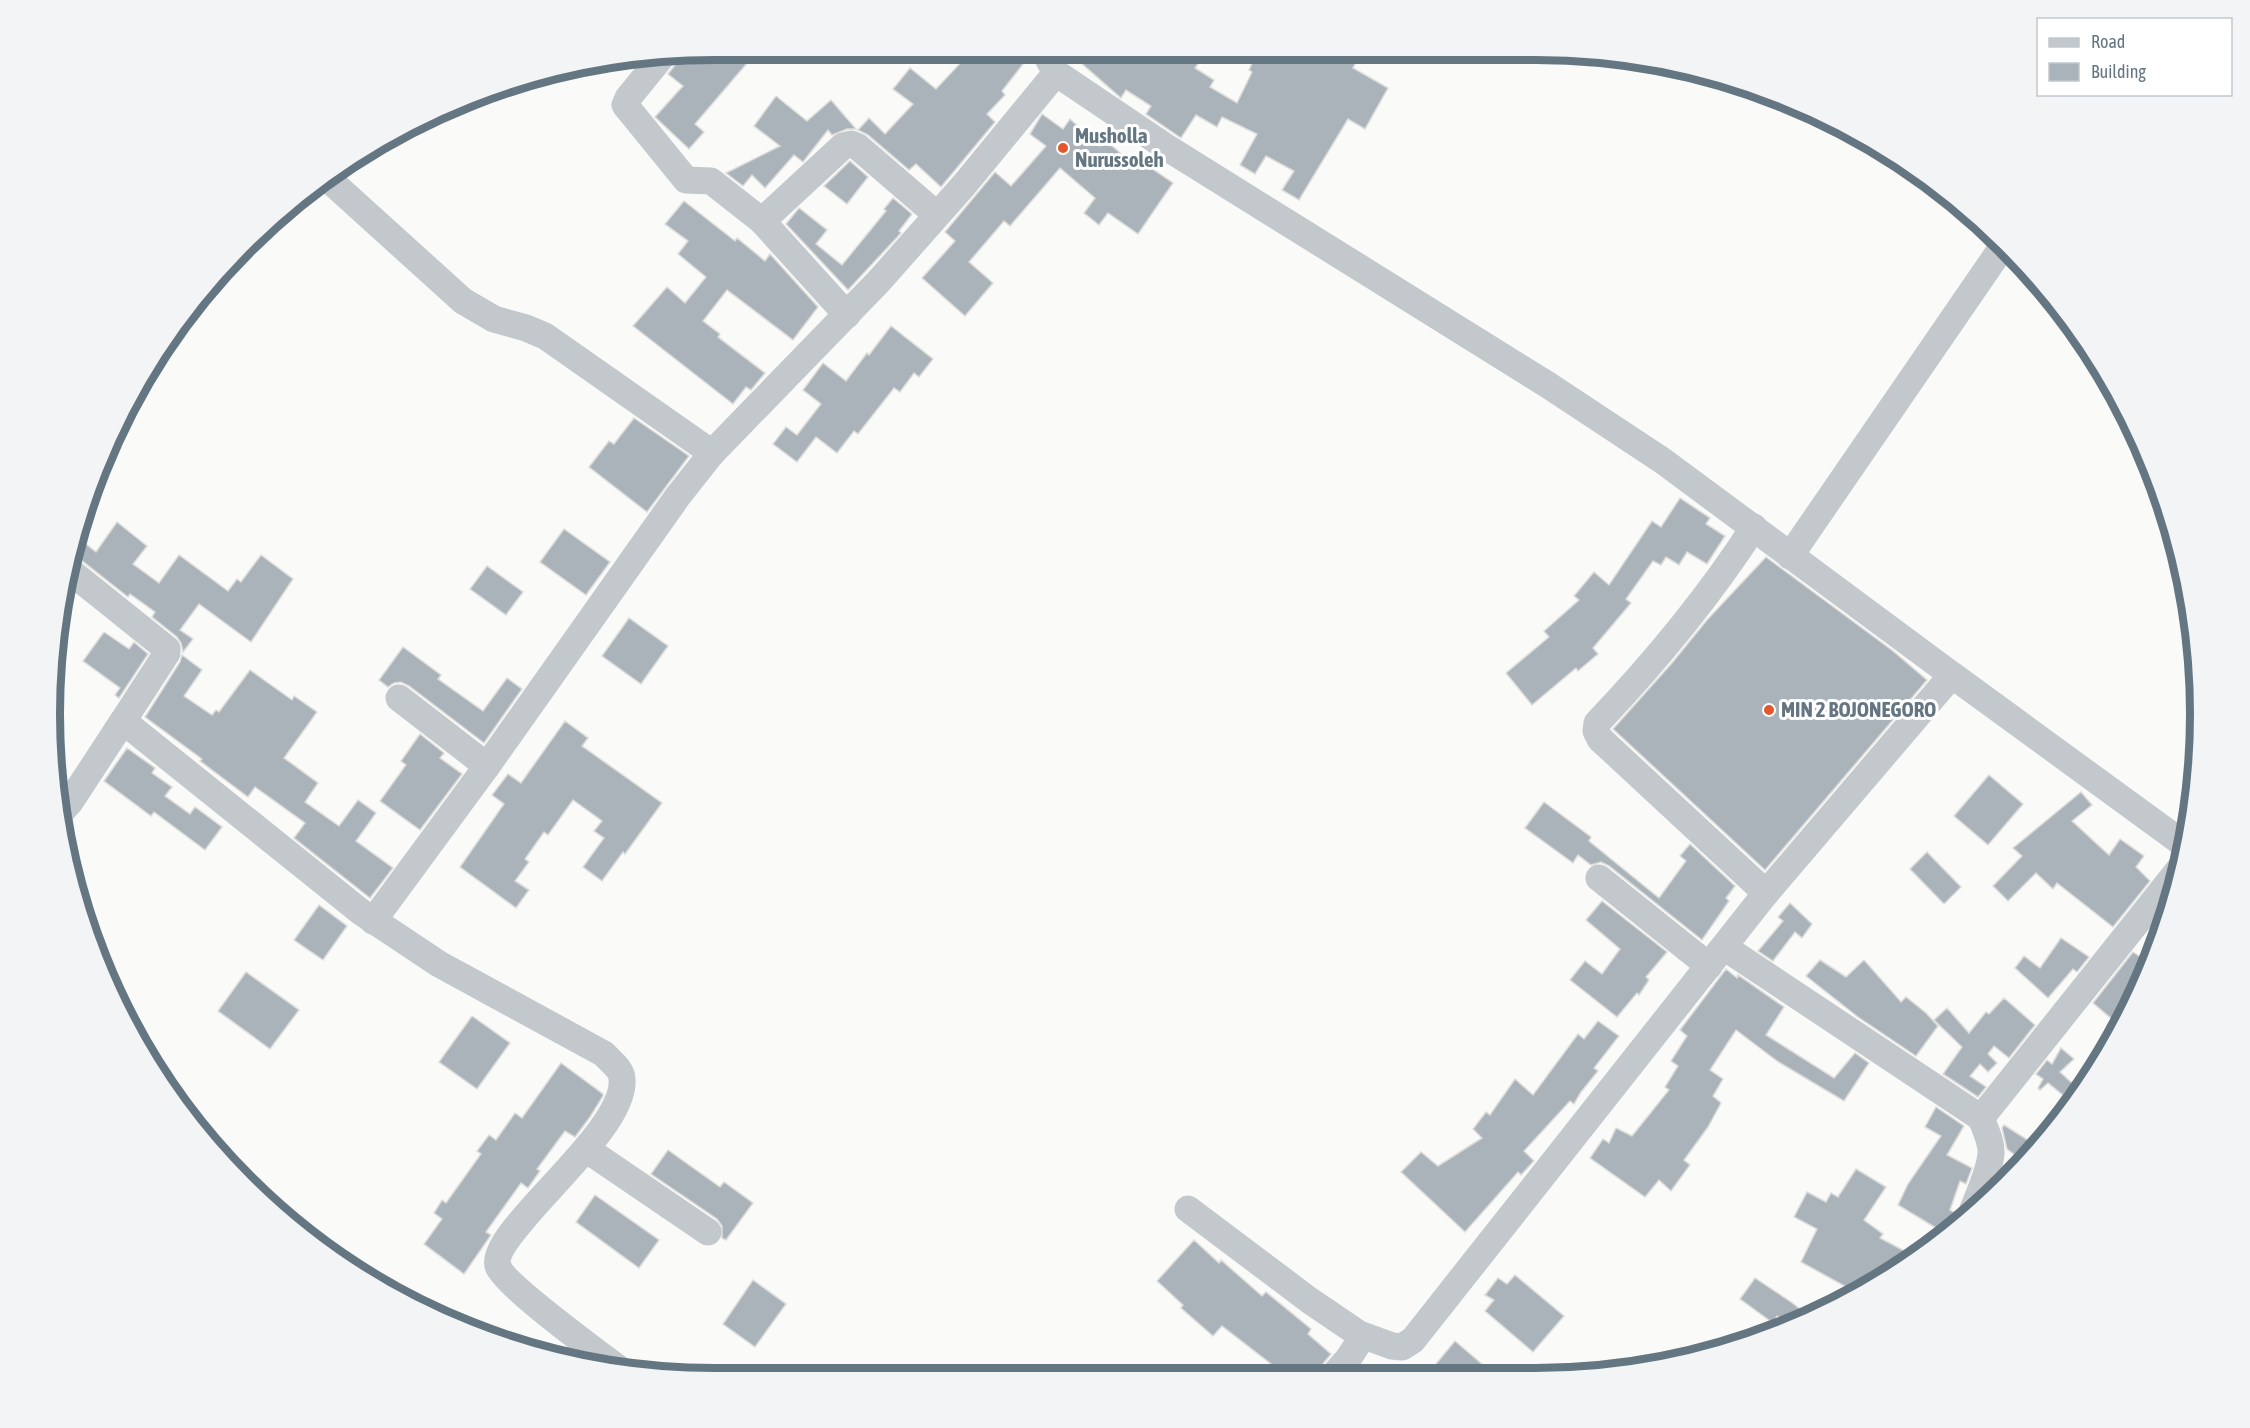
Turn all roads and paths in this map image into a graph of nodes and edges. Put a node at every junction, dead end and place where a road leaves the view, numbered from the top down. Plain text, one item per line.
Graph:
1 (657, 63) edge
2 (1051, 64) edge
3 (333, 183) edge
4 (937, 215) junction
5 (762, 222) junction
6 (1999, 253) edge
7 (847, 315) junction
8 (711, 453) junction
9 (1754, 527) junction
10 (1790, 556) junction
11 (75, 575) edge
12 (1952, 675) junction
13 (399, 698) dead end
14 (123, 721) junction
15 (487, 766) junction
16 (67, 803) edge
17 (2177, 839) edge
18 (1599, 878) dead end
19 (2168, 884) edge
20 (1766, 893) junction
21 (373, 921) junction
22 (1716, 957) junction
23 (1981, 1118) junction
24 (586, 1149) junction
25 (1978, 1195) edge
26 (1188, 1209) dead end
27 (708, 1232) dead end
28 (1363, 1336) junction
29 (605, 1358) edge
30 (1340, 1368) edge

1 - 5 street
2 - 4 street
2 - 9 street
3 - 8 street
4 - 5 street
4 - 7 street
5 - 7 street
6 - 10 street
7 - 8 street
8 - 15 street
9 - 10 street
9 - 20 street
10 - 12 street
11 - 14 street
12 - 17 street
12 - 20 street
13 - 15 street
14 - 16 street
14 - 21 street
15 - 21 street
18 - 22 street
19 - 23 street
20 - 22 street
21 - 24 street
22 - 23 street
22 - 28 street
23 - 25 street
24 - 27 street
24 - 29 street
26 - 28 street
28 - 30 street

